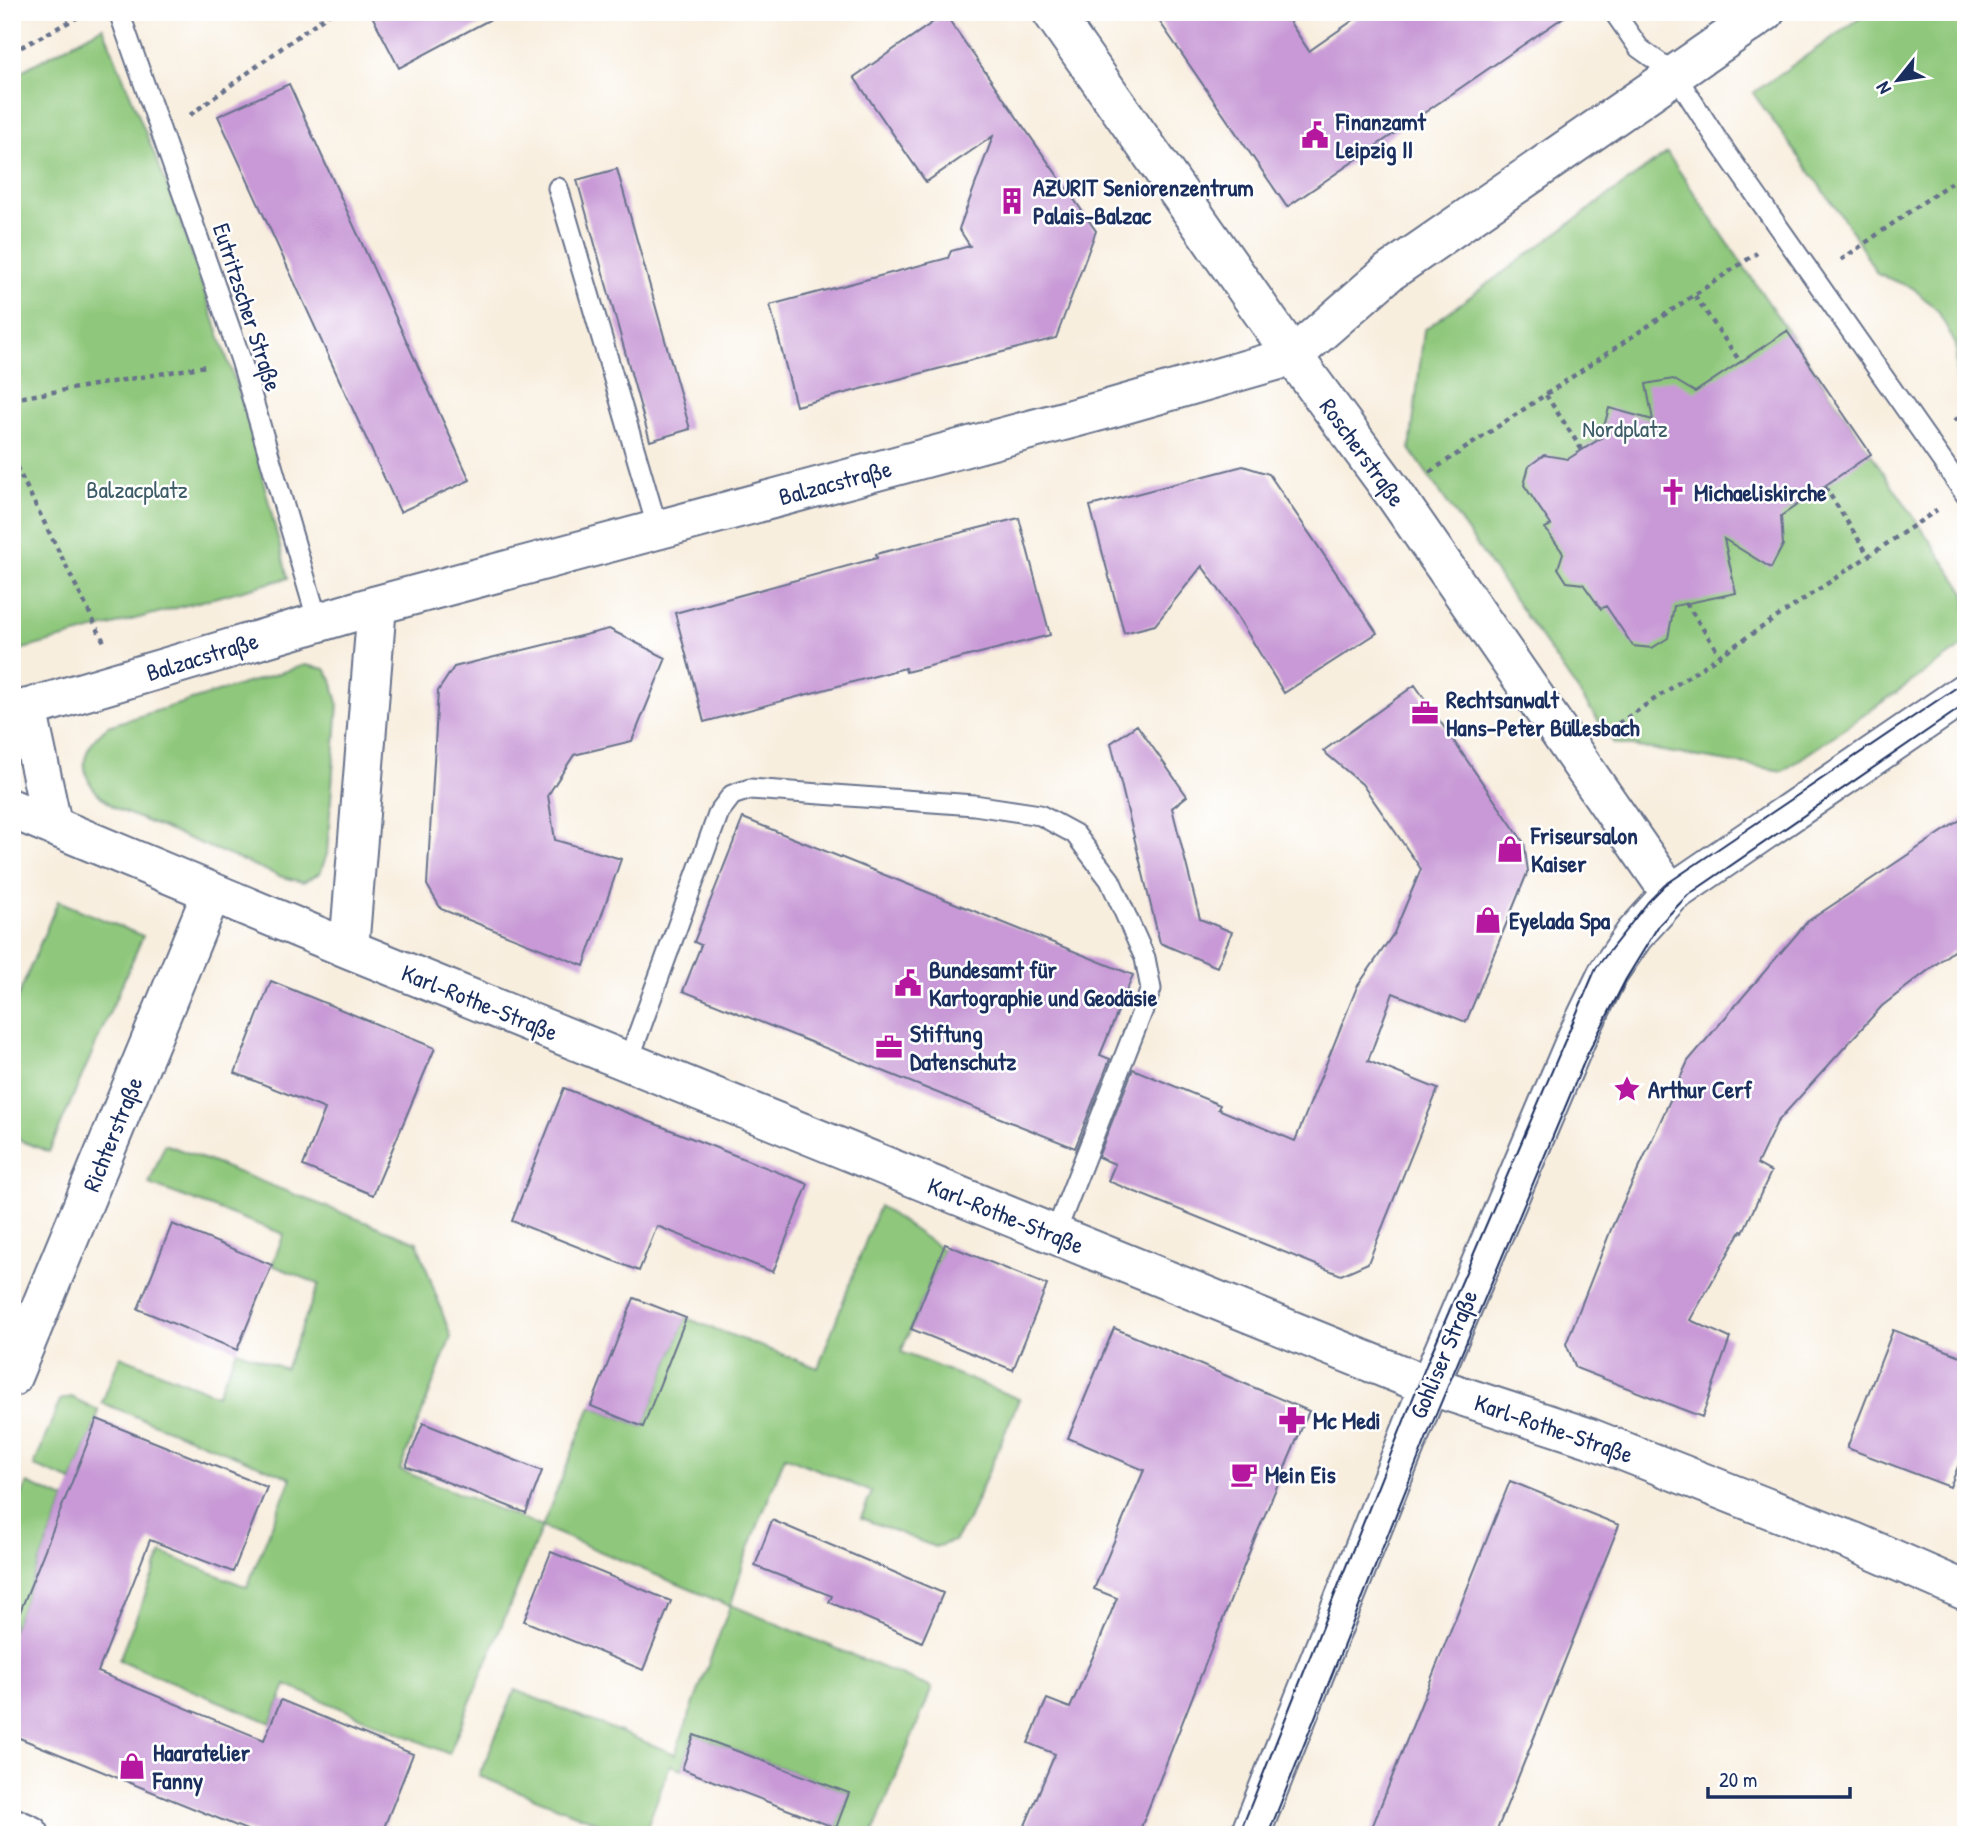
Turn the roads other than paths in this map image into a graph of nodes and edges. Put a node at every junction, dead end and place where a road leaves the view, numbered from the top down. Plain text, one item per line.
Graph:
1 (119, 12) edge
2 (1052, 12) edge
3 (1614, 12) edge
4 (1765, 12) edge
5 (1674, 73) junction
6 (558, 188) dead end
7 (1293, 356) junction
8 (1965, 493) edge
9 (658, 530) junction
10 (377, 605) junction
11 (318, 622) junction
12 (1966, 692) edge
13 (20, 710) edge
14 (12, 809) edge
15 (52, 824) junction
16 (212, 892) junction
17 (1671, 894) junction
18 (349, 950) junction
19 (628, 1062) junction
20 (1055, 1234) junction
21 (12, 1377) edge
22 (1429, 1385) junction
23 (1966, 1591) edge
24 (12, 1827) edge
25 (30, 1835) edge
26 (1250, 1835) edge

1 - 11 lane, Eutritzscher Straße
2 - 7 street, Roscherstraße
3 - 5 lane
4 - 5 street
5 - 7 street
5 - 8 lane
6 - 9 lane
7 - 9 street, Balzacstraße
7 - 17 street, Roscherstraße
9 - 10 street, Balzacstraße
10 - 11 street, Balzacstraße
10 - 18 street
11 - 13 street, Balzacstraße
12 - 17 street
13 - 15 street, Balzacstraße
14 - 15 street
15 - 16 street, Karl-Rothe-Straße
16 - 18 street, Karl-Rothe-Straße
16 - 21 street, Richterstraße
17 - 22 street, Gohliser Straße
18 - 19 street, Karl-Rothe-Straße
19 - 20 street, Karl-Rothe-Straße
19 - 20 lane
20 - 22 street, Karl-Rothe-Straße
22 - 23 street, Karl-Rothe-Straße
22 - 26 street, Gohliser Straße
24 - 25 street

